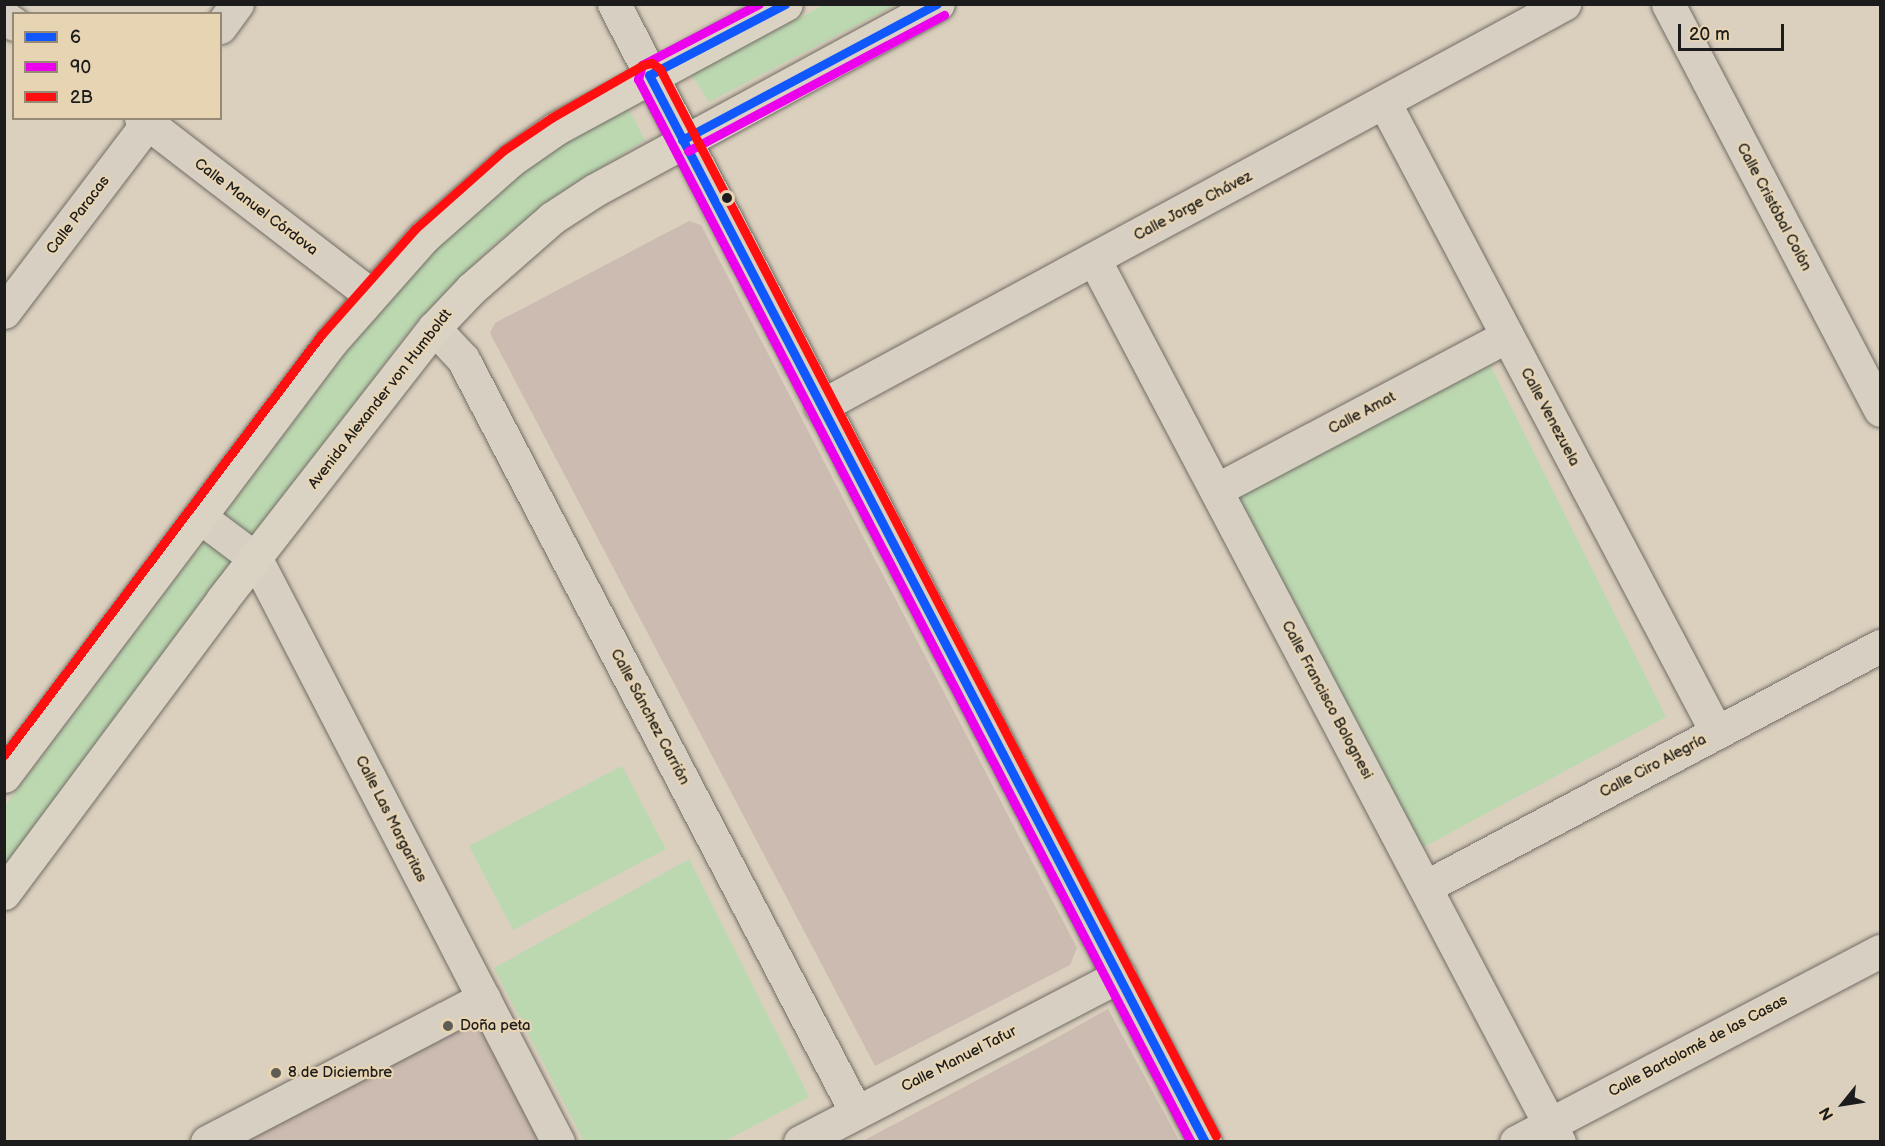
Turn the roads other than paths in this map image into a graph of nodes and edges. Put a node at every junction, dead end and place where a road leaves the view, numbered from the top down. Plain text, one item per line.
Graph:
1 (237, 4) edge
2 (614, 4) edge
3 (786, 4) edge
4 (938, 4) edge
5 (1564, 4) edge
6 (1668, 4) edge
7 (222, 24) edge
8 (649, 75) junction
9 (1384, 102) junction
10 (146, 120) edge
11 (682, 140) junction
12 (1094, 259) junction
13 (371, 295) junction
14 (4, 312) edge
15 (434, 328) junction
16 (1508, 336) junction
17 (821, 406) junction
18 (1881, 410) edge
19 (1216, 490) junction
20 (200, 517) junction
21 (256, 559) junction
22 (1881, 646) edge
23 (1717, 733) junction
24 (4, 776) edge
25 (1425, 887) junction
26 (4, 893) edge
27 (1881, 951) edge
28 (1119, 976) junction
29 (484, 998) junction
30 (856, 1112) junction
31 (1555, 1133) edge
32 (207, 1142) edge
33 (558, 1142) edge
34 (800, 1142) edge
35 (1205, 1142) edge
36 (1516, 1142) edge

1 - 7 street
2 - 8 street
3 - 8 main road
4 - 11 main road, Avenida Alexander von Humboldt
5 - 9 street, Calle Jorge Chávez
6 - 18 street, Calle Cristóbal Colón
8 - 11 street
8 - 13 main road
9 - 12 street, Calle Jorge Chávez
9 - 16 street, Calle Venezuela
10 - 13 street, Calle Manuel Córdova
10 - 14 street, Calle Paracas
11 - 15 main road, Avenida Alexander von Humboldt
11 - 17 street
12 - 17 street, Calle Jorge Chávez
12 - 19 street, Calle Francisco Bolognesi
13 - 20 main road
15 - 21 main road, Avenida Alexander von Humboldt
15 - 30 street, Calle Sánchez Carrión
16 - 19 street, Calle Amat
16 - 23 street, Calle Venezuela
17 - 28 street
19 - 25 street, Calle Francisco Bolognesi
20 - 21 street, Calle Las Margaritas
20 - 24 main road
21 - 26 main road, Avenida Alexander von Humboldt
21 - 29 street, Calle Las Margaritas
22 - 23 street, Calle Ciro Alegría
23 - 25 street, Calle Ciro Alegría
25 - 31 street, Calle Francisco Bolognesi
27 - 31 street, Calle Bartolomé de las Casas
28 - 30 street, Calle Manuel Tafur
28 - 35 street
29 - 32 street
29 - 33 street, Calle Las Margaritas
30 - 34 street, Calle Manuel Tafur
31 - 36 street, Calle Bartolomé de las Casas

